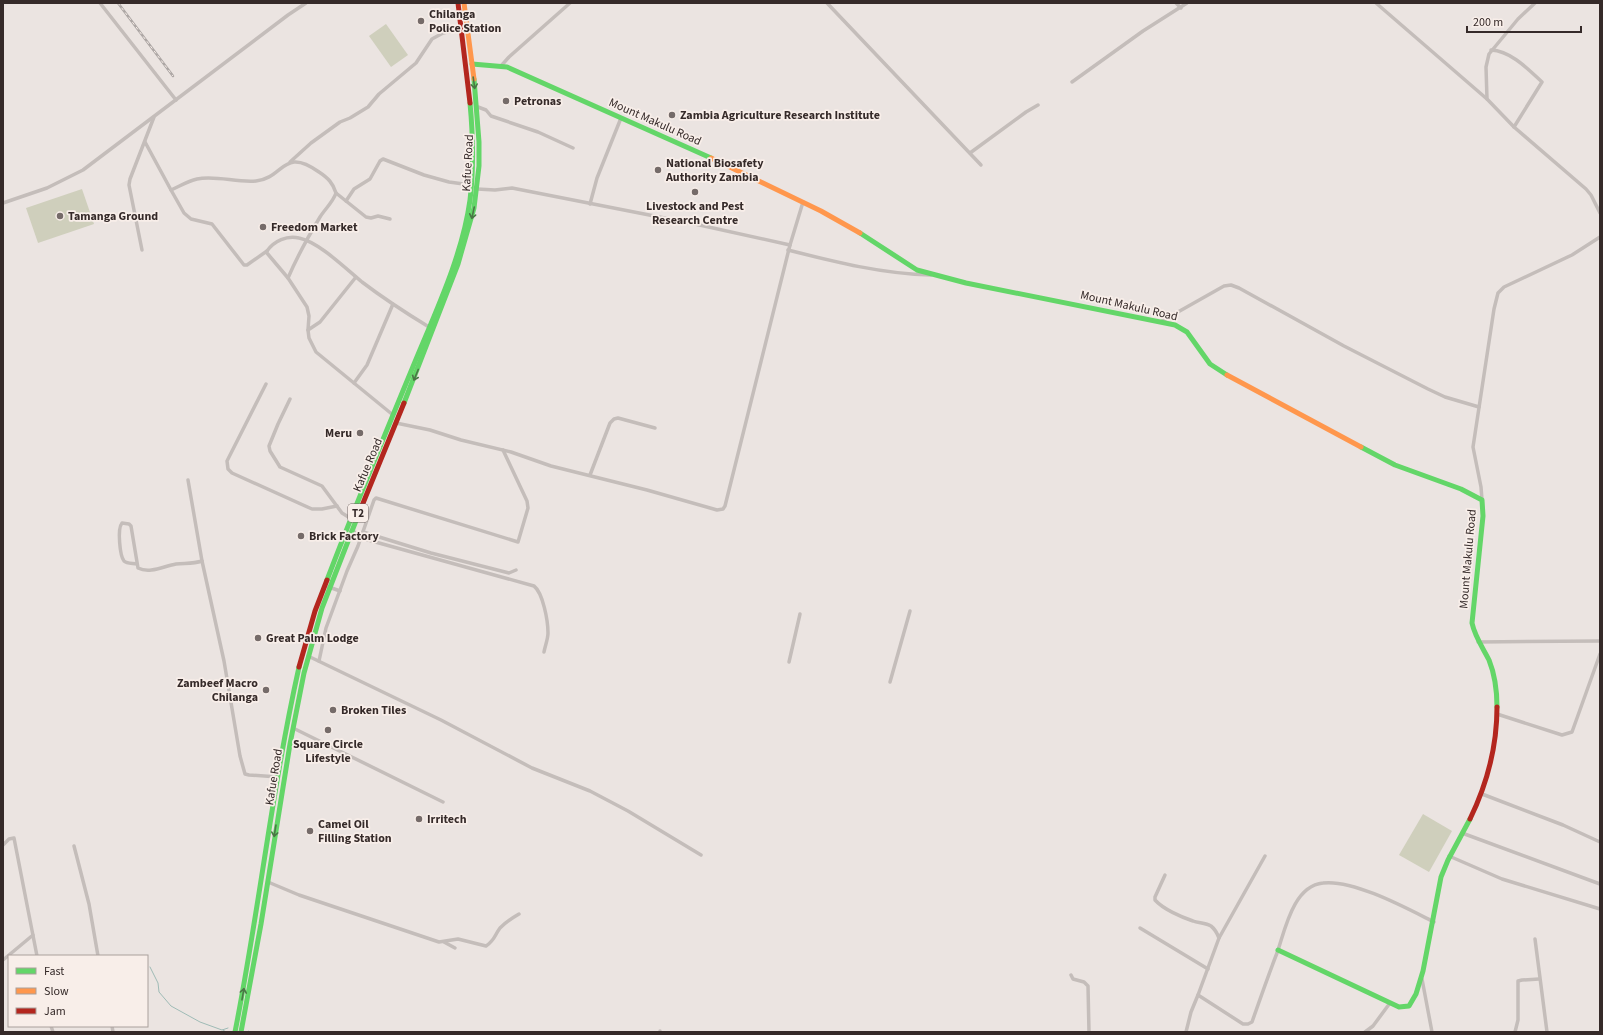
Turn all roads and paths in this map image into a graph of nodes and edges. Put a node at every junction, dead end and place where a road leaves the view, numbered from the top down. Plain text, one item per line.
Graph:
1 (100, 3) edge
2 (306, 3) edge
3 (458, 3) edge
4 (464, 3) edge
5 (570, 3) edge
6 (827, 3) edge
7 (1176, 3) edge
8 (1187, 3) edge
9 (1376, 3) edge
10 (1535, 3) edge
11 (1181, 8) junction
12 (461, 29) junction
13 (1491, 50) junction
14 (472, 64) junction
15 (501, 66) junction
16 (1072, 82) dead end
17 (1487, 99) junction
18 (176, 100) junction
19 (1038, 105) dead end
20 (478, 107) junction
21 (155, 116) junction
22 (621, 118) junction
23 (1514, 127) junction
24 (145, 142) junction
25 (573, 148) dead end
26 (970, 153) junction
27 (290, 162) junction
28 (981, 165) dead end
29 (472, 185) junction
30 (477, 189) junction
31 (172, 190) junction
32 (336, 193) junction
33 (346, 201) junction
34 (803, 202) junction
35 (3, 203) edge
36 (590, 204) junction
37 (1600, 213) edge
38 (390, 219) dead end
39 (1600, 237) edge
40 (306, 240) junction
41 (790, 245) junction
42 (142, 250) dead end
43 (788, 250) junction
44 (267, 251) junction
45 (934, 275) junction
46 (356, 277) junction
47 (288, 278) junction
48 (393, 304) junction
49 (1162, 321) junction
50 (429, 327) junction
51 (308, 330) junction
52 (266, 384) dead end
53 (354, 384) junction
54 (290, 399) dead end
55 (1479, 407) junction
56 (393, 415) junction
57 (396, 423) junction
58 (656, 428) dead end
59 (503, 450) junction
60 (590, 475) junction
61 (188, 480) dead end
62 (1482, 500) junction
63 (337, 506) junction
64 (350, 518) junction
65 (351, 531) junction
66 (362, 535) junction
67 (202, 561) junction
68 (136, 564) junction
69 (516, 570) dead end
70 (329, 587) junction
71 (340, 592) junction
72 (910, 611) dead end
73 (800, 614) dead end
74 (1600, 641) edge
75 (1478, 642) junction
76 (544, 652) dead end
77 (1600, 654) edge
78 (308, 656) junction
79 (319, 661) junction
80 (789, 662) dead end
81 (890, 682) dead end
82 (1497, 714) junction
83 (292, 728) junction
84 (278, 777) junction
85 (1482, 794) junction
86 (443, 802) dead end
87 (1462, 833) junction
88 (1600, 842) edge
89 (3, 844) edge
90 (74, 846) dead end
91 (701, 856) dead end
92 (1265, 856) dead end
93 (1449, 856) junction
94 (1165, 875) dead end
95 (268, 882) junction
96 (1600, 884) edge
97 (1600, 909) edge
98 (519, 914) dead end
99 (1434, 922) junction
100 (1140, 928) dead end
101 (33, 935) junction
102 (1219, 938) junction
103 (1535, 939) dead end
104 (444, 942) junction
105 (455, 948) dead end
106 (1278, 950) junction
107 (9, 955) edge
108 (38, 955) edge
109 (98, 955) edge
110 (1208, 969) junction
111 (1071, 975) dead end
112 (1422, 976) junction
113 (1539, 979) junction
114 (1198, 995) junction
115 (1390, 1003) junction
116 (235, 1032) edge
117 (241, 1032) edge
118 (1089, 1032) edge
119 (1186, 1032) edge
120 (1365, 1032) edge
121 (1432, 1032) edge
122 (1515, 1032) edge
123 (1547, 1032) edge

1 - 18 street
2 - 18 street
3 - 12 main road, Kafue Road / T2
4 - 14 main road, Kafue Road / T2
5 - 15 street
6 - 26 street
7 - 11 street
8 - 11 street
9 - 17 street
10 - 13 street
11 - 16 street
12 - 27 street
12 - 29 main road, Kafue Road / T2
13 - 17 street
13 - 23 street
14 - 15 main road, Mount Makulu Road
14 -> 20 main road, Kafue Road / T2
15 - 22 main road, Mount Makulu Road
17 - 23 street
18 - 21 street
19 - 26 street
20 - 25 street
20 - 30 main road, Kafue Road / T2
21 - 24 street
21 - 35 street
22 - 34 main road, Mount Makulu Road
22 - 36 street
23 - 37 street
24 - 31 street
24 - 42 street
26 - 28 street
27 - 31 street
27 - 32 street
29 - 33 street
29 - 50 main road, Kafue Road / T2
30 - 36 street
30 -> 57 main road, Kafue Road / T2
31 - 44 street
32 - 33 street
32 - 40 street
33 - 38 street
34 - 41 street
34 - 45 main road, Mount Makulu Road
36 - 41 street
39 - 55 street
40 - 44 street
40 - 46 street
40 - 47 street
41 - 43 street
43 - 45 street
43 - 60 street
44 - 47 street
45 - 49 main road, Mount Makulu Road
46 - 48 street
46 - 51 street
47 - 51 street
48 - 50 street
48 - 53 street
49 - 55 street
49 - 62 main road, Mount Makulu Road
50 - 56 main road, Kafue Road / T2
51 - 53 street
52 - 63 street
53 - 56 street
54 - 63 street
55 - 62 street
56 - 64 main road, Kafue Road / T2
57 - 59 street
57 - 65 main road, Kafue Road / T2
58 - 60 street
59 - 60 street
59 - 66 street
61 - 67 street
62 - 75 main road, Mount Makulu Road
63 - 64 street
64 - 84 main road, Kafue Road / T2
65 - 66 street
65 - 70 main road, Kafue Road / T2
66 - 69 street
66 - 71 street
66 - 76 street
67 - 68 street
67 - 84 street
68 - 68 street
70 - 71 street
70 - 78 main road, Kafue Road / T2
71 - 79 street
72 - 81 street
73 - 80 street
74 - 75 street
75 - 82 main road, Mount Makulu Road
77 - 82 street
78 - 79 street
78 - 83 main road, Kafue Road / T2
79 - 91 street
82 - 85 main road, Mount Makulu Road
83 - 86 street
83 -> 95 main road, Kafue Road / T2
116 -> 84 main road, Kafue Road / T2
85 - 87 main road, Mount Makulu Road
85 - 88 street
87 - 93 main road, Mount Makulu Road
87 - 96 street
89 - 101 street
90 - 109 street
92 - 102 street
93 - 97 street
93 - 99 main road, Mount Makulu Road
94 - 102 street
95 - 104 street
95 - 117 main road, Kafue Road / T2
98 - 104 street
99 - 106 street
99 - 112 main road, Mount Makulu Road
100 - 110 street
101 - 107 street
101 - 108 street
102 - 110 street
103 - 113 street
104 - 105 street
106 - 114 street
106 - 115 main road
110 - 114 street
111 - 118 street
112 - 115 main road, Mount Makulu Road
112 - 121 street
113 - 122 street
113 - 123 street
114 - 119 street
115 - 120 street

